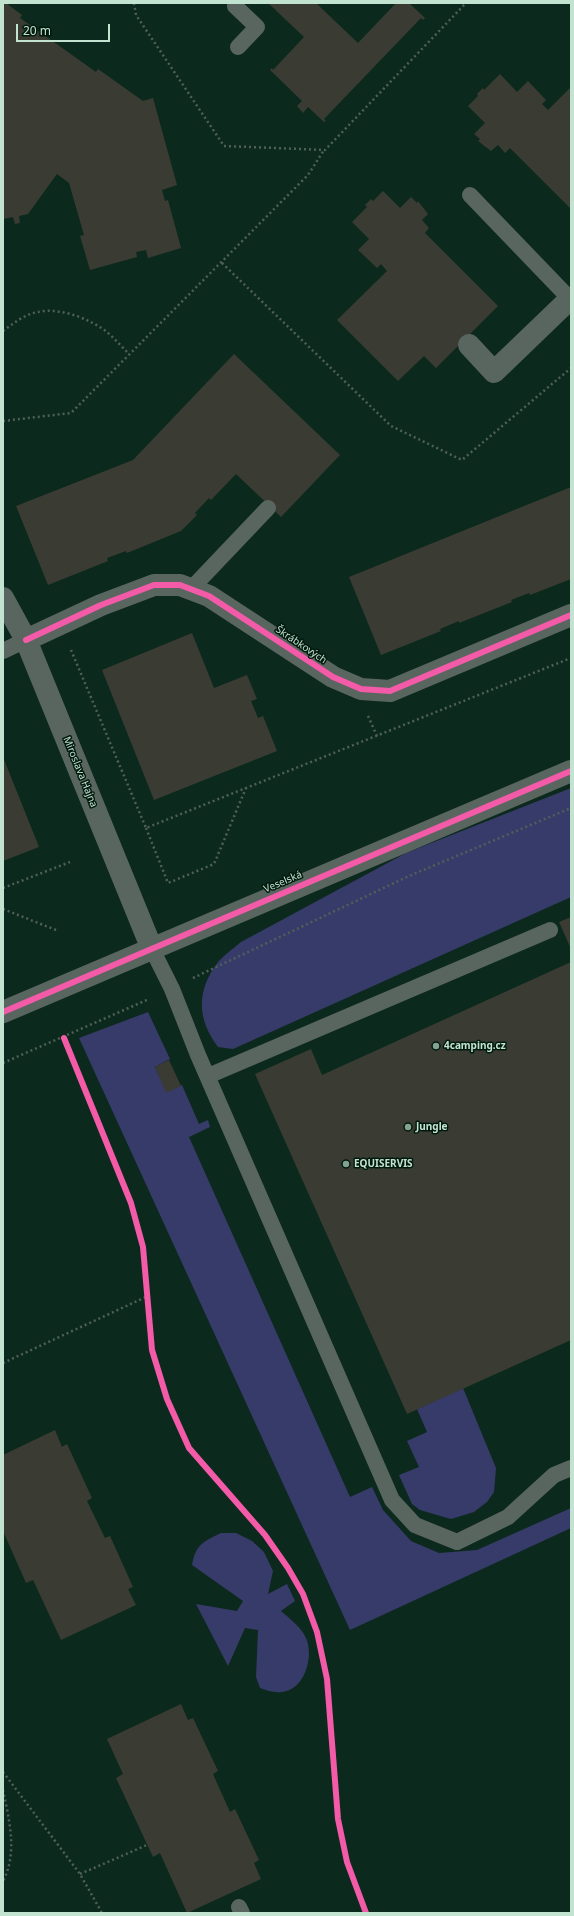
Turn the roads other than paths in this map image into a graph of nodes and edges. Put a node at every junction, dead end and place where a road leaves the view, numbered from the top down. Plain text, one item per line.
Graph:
1 (237, 3) edge
2 (238, 47) dead end
3 (470, 195) dead end
4 (571, 299) edge
5 (469, 345) dead end
6 (268, 508) dead end
7 (191, 589) junction
8 (3, 598) edge
9 (571, 615) edge
10 (26, 640) junction
11 (3, 651) edge
12 (571, 771) edge
13 (550, 930) dead end
14 (152, 949) junction
15 (3, 1012) edge
16 (208, 1076) junction
17 (571, 1468) edge

1 - 2 lane
3 - 4 lane
4 - 5 street
6 - 7 lane
7 - 9 street, Škrábkových
7 - 10 street, Škrábkových
8 - 10 street, Miroslava Hajna
10 - 11 lane
10 - 14 street, Miroslava Hajna
12 - 14 street, Veselská
13 - 16 lane
14 - 15 street, Veselská
14 - 16 lane
16 - 17 lane

